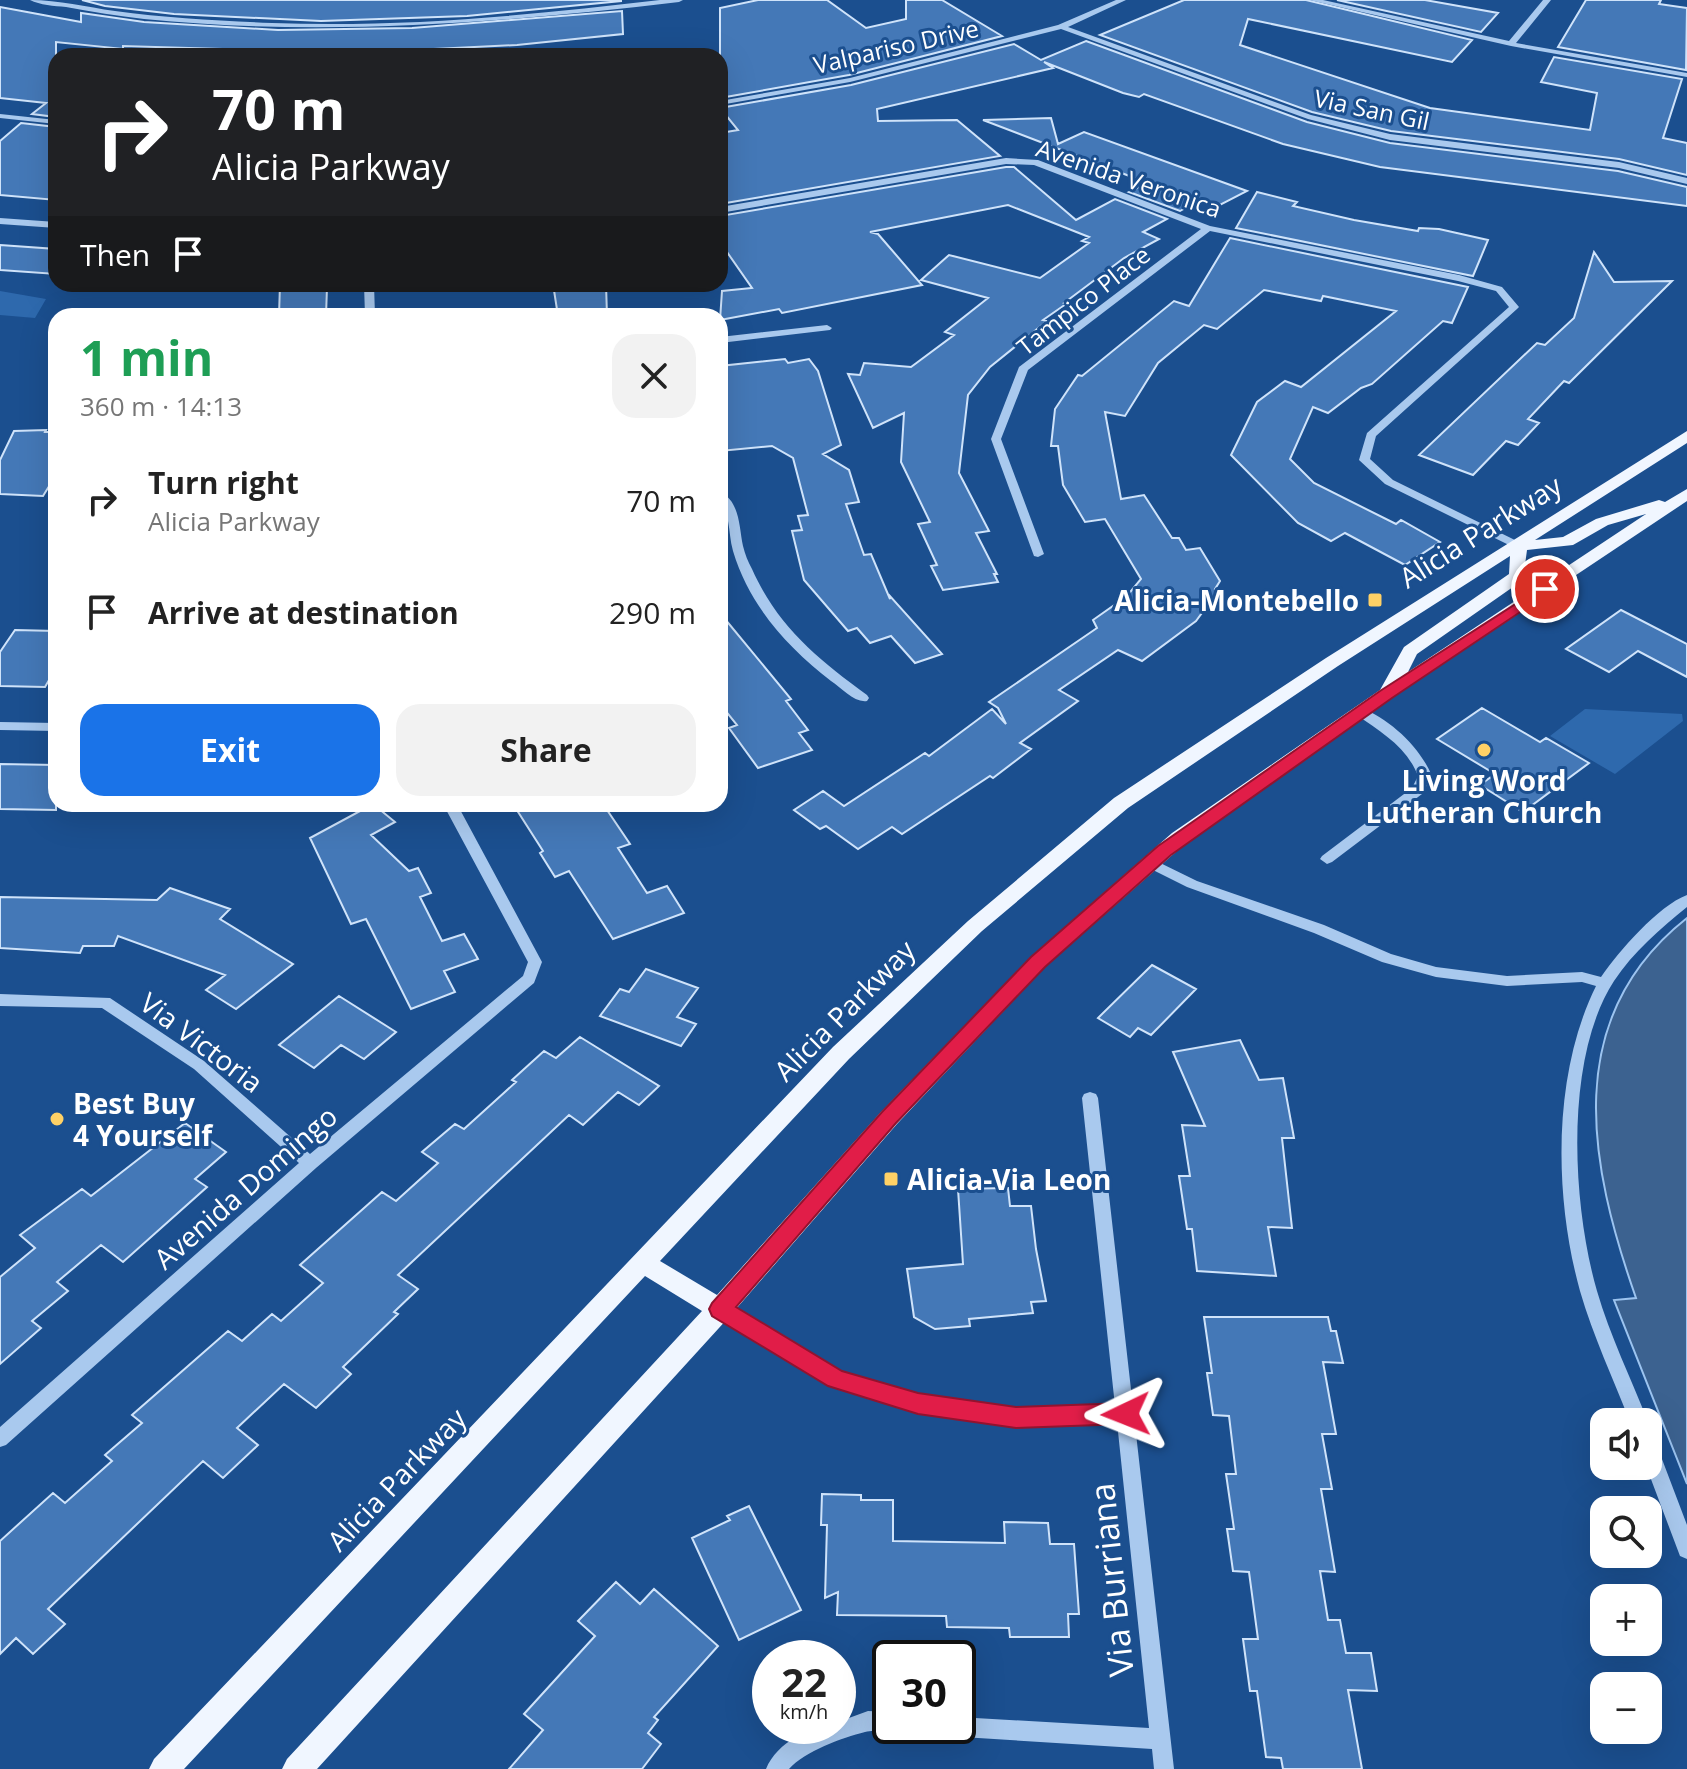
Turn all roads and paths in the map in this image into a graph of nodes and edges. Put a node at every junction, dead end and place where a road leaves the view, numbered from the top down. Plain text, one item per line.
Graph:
1 (34, 0) edge
2 (679, 0) edge
3 (1122, 0) edge
4 (1313, 0) edge
5 (1547, 0) edge
6 (1061, 27) junction
7 (1511, 44) junction
8 (1687, 75) edge
9 (728, 102) edge
10 (0, 116) edge
11 (48, 121) edge
12 (1687, 181) edge
13 (728, 209) edge
14 (0, 221) edge
15 (48, 224) edge
16 (1208, 228) junction
17 (827, 328) dead end
18 (728, 339) edge
19 (1687, 436) edge
20 (1683, 497) edge
21 (728, 505) edge
22 (1519, 546) junction
23 (1038, 554) dead end
24 (1386, 694) junction
25 (863, 698) dead end
26 (1361, 712) junction
27 (0, 726) edge
28 (48, 727) edge
29 (454, 812) edge
30 (1327, 859) dead end
31 (1150, 863) junction
32 (1687, 900) edge
33 (1604, 983) junction
34 (0, 1000) edge
35 (1090, 1098) dead end
36 (310, 1163) junction
37 (645, 1264) junction
38 (720, 1309) junction
39 (1634, 1408) edge
40 (1126, 1414) junction
41 (0, 1439) edge
42 (1661, 1480) edge
43 (1687, 1550) edge
44 (872, 1721) edge
45 (976, 1728) edge
46 (1160, 1739) junction
47 (164, 1769) edge
48 (297, 1769) edge
49 (776, 1769) edge
50 (1164, 1769) edge

1 - 2 street
3 - 6 street, Valpariso Drive
4 - 7 street
5 - 7 street
6 - 9 street, Valpariso Drive
6 - 12 street, Via San Gil
7 - 8 street
10 - 11 street
13 - 16 street, Avenida Veronica
14 - 15 street
16 - 22 street, Avenida Veronica
16 - 23 street, Tampico Place
17 - 18 street
19 - 22 main road, Alicia Parkway
20 - 22 main road
20 - 24 main road
21 - 25 street
22 - 24 main road
22 - 37 main road, Alicia Parkway
24 - 26 main road
26 - 30 street
26 - 31 main road
27 - 28 street
29 - 36 street, Avenida Domingo
31 - 33 street
31 - 38 main road
32 - 33 street
33 - 39 street
34 - 36 street, Via Victoria
35 - 40 street, Via Burriana
36 - 41 street, Avenida Domingo
37 - 38 main road
37 - 47 main road, Alicia Parkway
38 - 40 street
38 - 48 main road
40 - 46 street, Via Burriana
42 - 43 street
44 - 49 street
45 - 46 street
46 - 50 street, Via Burriana

